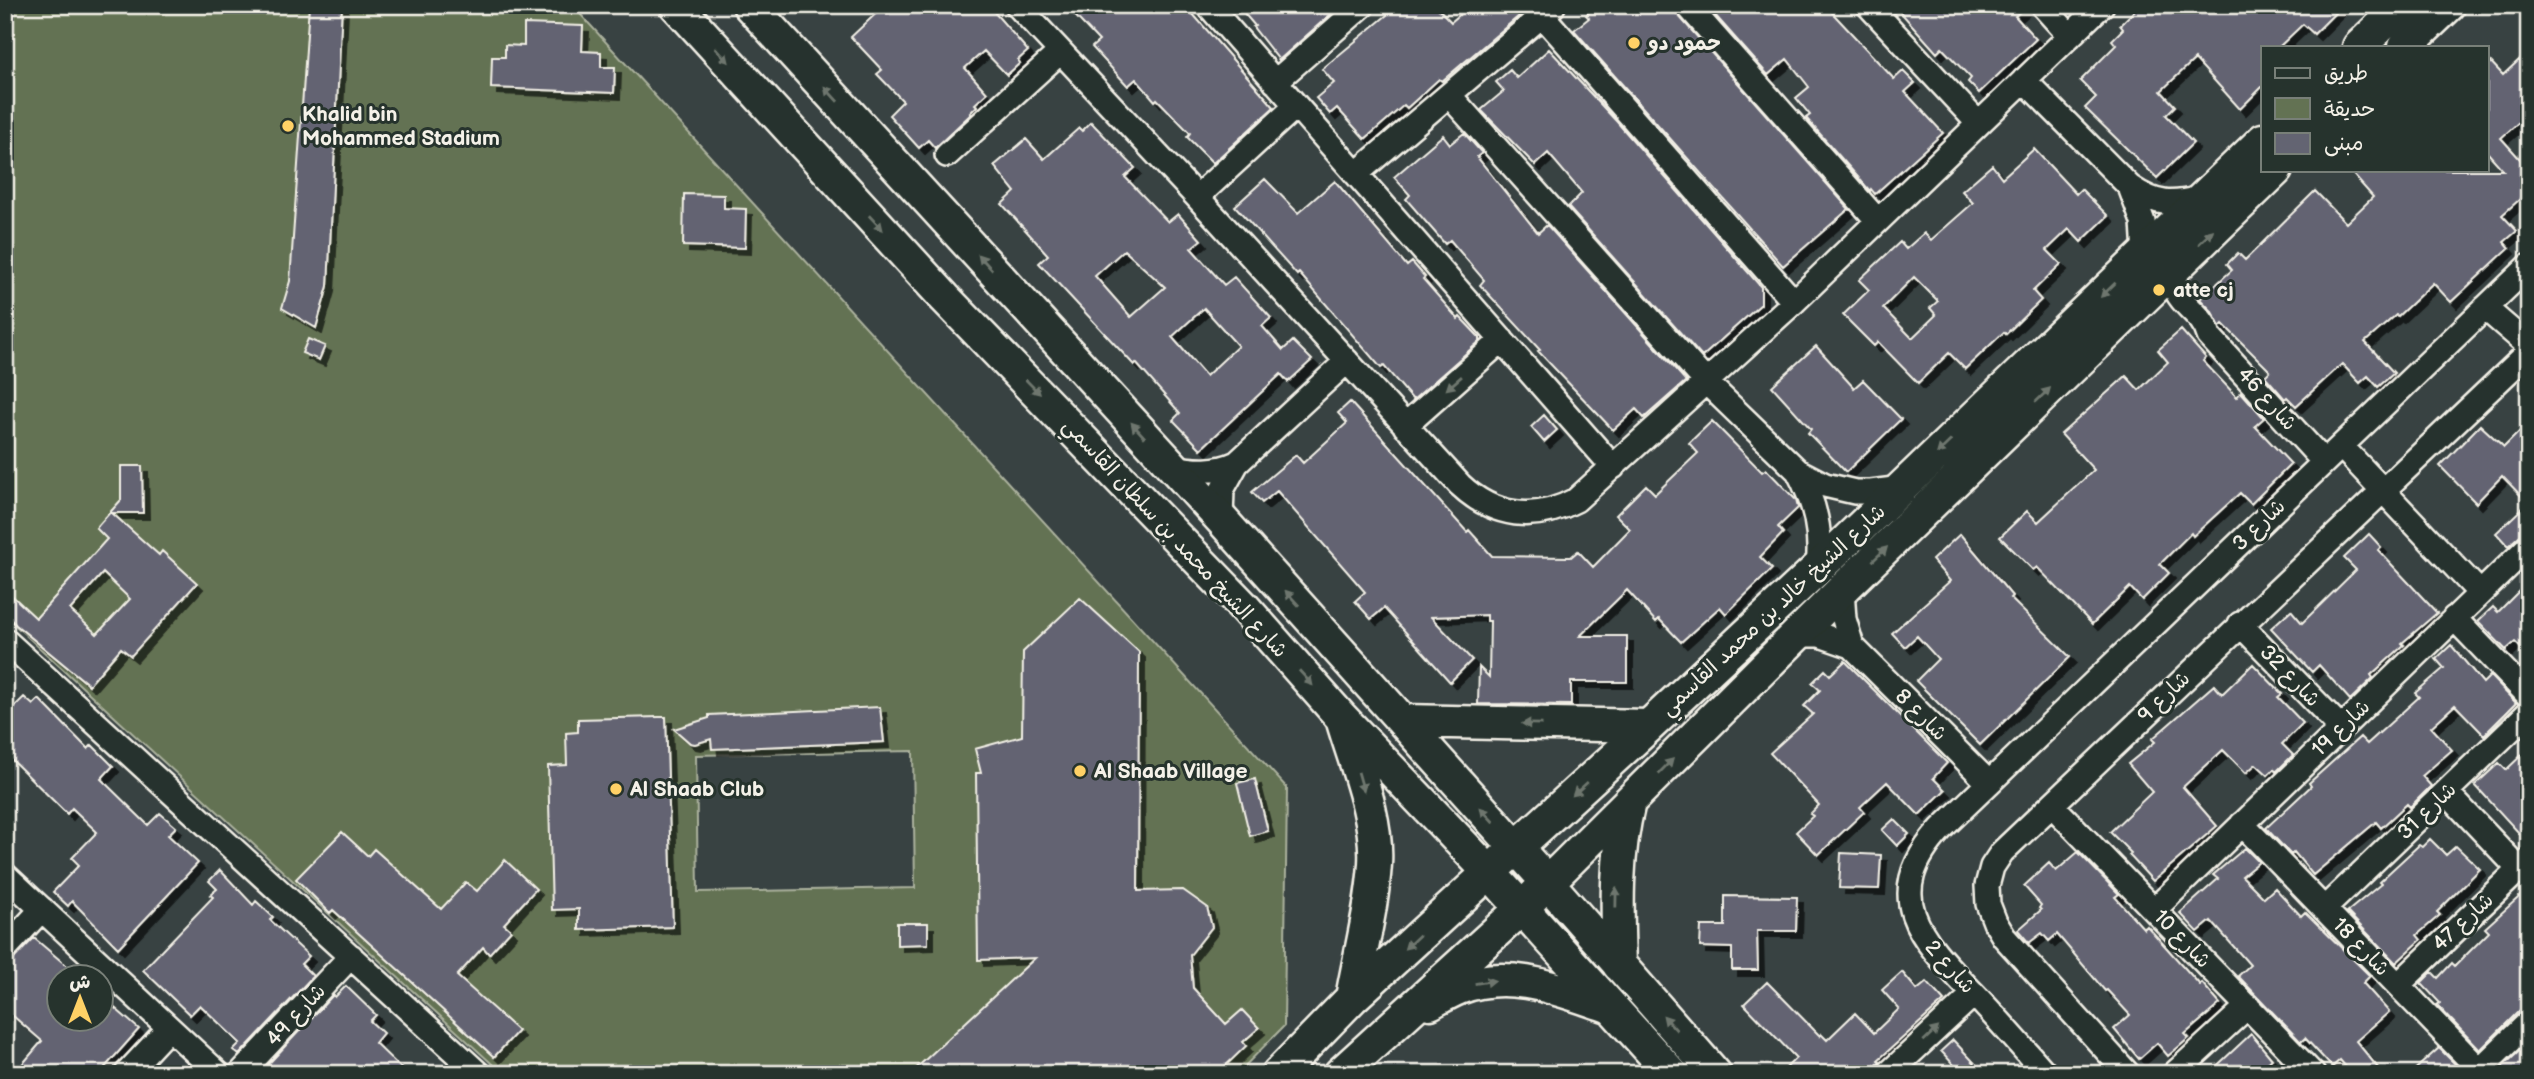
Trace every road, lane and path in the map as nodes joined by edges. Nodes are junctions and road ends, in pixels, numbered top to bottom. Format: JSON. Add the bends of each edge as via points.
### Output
{"nodes":[{"id":1,"x":676,"y":5,"type":"edge"},
{"id":2,"x":749,"y":5,"type":"edge"},
{"id":3,"x":1017,"y":5,"type":"edge"},
{"id":4,"x":1208,"y":5,"type":"edge"},
{"id":5,"x":1363,"y":5,"type":"edge"},
{"id":6,"x":1687,"y":5,"type":"edge"},
{"id":7,"x":1868,"y":5,"type":"edge"},
{"id":8,"x":2042,"y":5,"type":"edge"},
{"id":9,"x":2102,"y":5,"type":"edge"},
{"id":10,"x":2403,"y":5,"type":"edge"},
{"id":11,"x":2449,"y":5,"type":"edge"},
{"id":12,"x":1548,"y":10,"type":"edge"},
{"id":13,"x":2070,"y":36,"type":"junction"},
{"id":14,"x":2360,"y":46,"type":"edge"},
{"id":15,"x":2406,"y":46,"type":"edge"},
{"id":16,"x":1059,"y":52,"type":"junction"},
{"id":17,"x":2024,"y":80,"type":"junction"},
{"id":18,"x":1275,"y":82,"type":"junction"},
{"id":19,"x":1449,"y":95,"type":"junction"},
{"id":20,"x":1296,"y":106,"type":"junction"},
{"id":21,"x":1978,"y":123,"type":"junction"},
{"id":22,"x":2261,"y":142,"type":"edge"},
{"id":23,"x":947,"y":155,"type":"dead end"},
{"id":24,"x":2274,"y":172,"type":"edge"},
{"id":25,"x":1356,"y":174,"type":"junction"},
{"id":26,"x":2130,"y":187,"type":"junction"},
{"id":27,"x":1197,"y":197,"type":"junction"},
{"id":28,"x":2203,"y":198,"type":"junction"},
{"id":29,"x":1878,"y":221,"type":"junction"},
{"id":30,"x":2145,"y":254,"type":"junction"},
{"id":31,"x":2175,"y":266,"type":"junction"},
{"id":32,"x":2529,"y":266,"type":"edge"},
{"id":33,"x":2143,"y":298,"type":"junction"},
{"id":34,"x":1794,"y":302,"type":"junction"},
{"id":35,"x":2486,"y":308,"type":"junction"},
{"id":36,"x":2209,"y":336,"type":"junction"},
{"id":37,"x":1502,"y":340,"type":"junction"},
{"id":38,"x":2529,"y":346,"type":"edge"},
{"id":39,"x":2529,"y":352,"type":"edge"},
{"id":40,"x":1347,"y":361,"type":"junction"},
{"id":41,"x":1706,"y":383,"type":"junction"},
{"id":42,"x":1405,"y":426,"type":"junction"},
{"id":43,"x":2341,"y":446,"type":"junction"},
{"id":44,"x":1237,"y":463,"type":"junction"},
{"id":45,"x":2324,"y":463,"type":"junction"},
{"id":46,"x":1172,"y":467,"type":"junction"},
{"id":47,"x":1613,"y":467,"type":"junction"},
{"id":48,"x":1798,"y":471,"type":"junction"},
{"id":49,"x":1902,"y":488,"type":"junction"},
{"id":50,"x":2382,"y":489,"type":"junction"},
{"id":51,"x":1221,"y":519,"type":"junction"},
{"id":52,"x":2529,"y":546,"type":"edge"},
{"id":53,"x":1818,"y":568,"type":"junction"},
{"id":54,"x":1842,"y":590,"type":"junction"},
{"id":55,"x":2480,"y":593,"type":"junction"},
{"id":56,"x":2454,"y":618,"type":"junction"},
{"id":57,"x":2240,"y":624,"type":"junction"},
{"id":58,"x":1797,"y":635,"type":"junction"},
{"id":59,"x":5,"y":640,"type":"edge"},
{"id":60,"x":1852,"y":646,"type":"junction"},
{"id":61,"x":2529,"y":696,"type":"edge"},
{"id":62,"x":2529,"y":712,"type":"edge"},
{"id":63,"x":1341,"y":717,"type":"junction"},
{"id":64,"x":1403,"y":721,"type":"junction"},
{"id":65,"x":1649,"y":726,"type":"junction"},
{"id":66,"x":2341,"y":728,"type":"junction"},
{"id":67,"x":1989,"y":783,"type":"junction"},
{"id":68,"x":2446,"y":792,"type":"junction"},
{"id":69,"x":1629,"y":802,"type":"junction"},
{"id":70,"x":2052,"y":805,"type":"junction"},
{"id":71,"x":2242,"y":824,"type":"junction"},
{"id":72,"x":1516,"y":847,"type":"junction"},
{"id":73,"x":2524,"y":865,"type":"edge"},
{"id":74,"x":1489,"y":872,"type":"junction"},
{"id":75,"x":5,"y":875,"type":"edge"},
{"id":76,"x":1548,"y":883,"type":"junction"},
{"id":77,"x":42,"y":909,"type":"junction"},
{"id":78,"x":1521,"y":909,"type":"junction"},
{"id":79,"x":2324,"y":909,"type":"junction"},
{"id":80,"x":2154,"y":910,"type":"junction"},
{"id":81,"x":5,"y":949,"type":"edge"},
{"id":82,"x":351,"y":956,"type":"junction"},
{"id":83,"x":1619,"y":965,"type":"junction"},
{"id":84,"x":2398,"y":985,"type":"junction"},
{"id":85,"x":1974,"y":994,"type":"junction"},
{"id":86,"x":1352,"y":998,"type":"junction"},
{"id":87,"x":1609,"y":1006,"type":"junction"},
{"id":88,"x":2248,"y":1006,"type":"junction"},
{"id":89,"x":1400,"y":1018,"type":"junction"},
{"id":90,"x":2529,"y":1022,"type":"edge"},
{"id":91,"x":169,"y":1028,"type":"junction"},
{"id":92,"x":2477,"y":1072,"type":"edge"},
{"id":93,"x":126,"y":1074,"type":"edge"},
{"id":94,"x":219,"y":1074,"type":"edge"},
{"id":95,"x":240,"y":1074,"type":"edge"},
{"id":96,"x":479,"y":1074,"type":"edge"},
{"id":97,"x":1278,"y":1074,"type":"edge"},
{"id":98,"x":1340,"y":1074,"type":"edge"},
{"id":99,"x":1672,"y":1074,"type":"edge"},
{"id":100,"x":1716,"y":1074,"type":"edge"},
{"id":101,"x":1888,"y":1074,"type":"edge"},
{"id":102,"x":2046,"y":1074,"type":"edge"},
{"id":103,"x":2128,"y":1074,"type":"edge"},
{"id":104,"x":2174,"y":1074,"type":"edge"},
{"id":105,"x":2313,"y":1074,"type":"edge"}],
"edges":[{"from":1,"to":63,"type":"main road","name":"شارع الشيخ محمد بن سلطان القاسمي","one_way":true},
{"from":46,"to":2,"type":"main road","name":"شارع الشيخ محمد بن سلطان القاسمي","one_way":true},
{"from":3,"to":16,"type":"street"},
{"from":4,"to":18,"type":"street"},
{"from":5,"to":18,"type":"street"},
{"from":6,"to":29,"type":"street"},
{"from":7,"to":21,"type":"street"},
{"from":8,"to":13,"type":"street"},
{"from":9,"to":13,"type":"street"},
{"from":10,"to":14,"type":"main road"},
{"from":11,"to":15,"type":"main road"},
{"from":12,"to":19,"type":"street"},
{"from":12,"to":34,"type":"street"},
{"from":13,"to":17,"type":"street"},
{"from":16,"to":23,"type":"street"},
{"from":16,"to":27,"type":"street"},
{"from":17,"to":21,"type":"street"},
{"from":17,"to":26,"type":"street"},
{"from":18,"to":20,"type":"street"},
{"from":19,"to":25,"type":"street"},
{"from":19,"to":41,"type":"street"},
{"from":20,"to":25,"type":"street"},
{"from":20,"to":27,"type":"street"},
{"from":21,"to":29,"type":"street"},
{"from":22,"to":28,"type":"main road","name":"شارع الشيخ خالد بن محمد القاسمي"},
{"from":31,"to":24,"type":"main road","name":"شارع الشيخ خالد بن محمد القاسمي","one_way":true},
{"from":25,"to":37,"type":"street"},
{"from":26,"to":28,"type":"street","via":[[2162,203]]},
{"from":26,"to":30,"type":"street","via":[[2142,214]]},
{"from":27,"to":40,"type":"street"},
{"from":28,"to":30,"type":"main road","name":"شارع الشيخ خالد بن محمد القاسمي"},
{"from":29,"to":34,"type":"street"},
{"from":30,"to":49,"type":"main road","name":"شارع الشيخ خالد بن محمد القاسمي","one_way":true},
{"from":31,"to":33,"type":"main road","name":"شارع الشيخ خالد بن محمد القاسمي"},
{"from":31,"to":36,"type":"street","name":"شارع 46","via":[[2176,292]]},
{"from":32,"to":35,"type":"street","name":"شارع 3"},
{"from":33,"to":36,"type":"street","name":"شارع 46","via":[[2169,303],[2199,333]]},
{"from":54,"to":33,"type":"main road","name":"شارع الشيخ خالد بن محمد القاسمي","one_way":true},
{"from":34,"to":41,"type":"street"},
{"from":35,"to":38,"type":"street"},
{"from":35,"to":43,"type":"street","name":"شارع 3"},
{"from":36,"to":45,"type":"street","name":"شارع 46"},
{"from":37,"to":42,"type":"street","one_way":true},
{"from":37,"to":47,"type":"street"},
{"from":39,"to":50,"type":"street","name":"شارع 9"},
{"from":40,"to":42,"type":"street"},
{"from":40,"to":44,"type":"street"},
{"from":41,"to":47,"type":"street"},
{"from":41,"to":48,"type":"street"},
{"from":42,"to":47,"type":"street","via":[[1472,496],[1500,511],[1532,515],[1562,508]]},
{"from":43,"to":45,"type":"street","name":"شارع 3"},
{"from":43,"to":50,"type":"street"},
{"from":44,"to":46,"type":"street","via":[[1205,471]]},
{"from":44,"to":51,"type":"street","via":[[1223,490]]},
{"from":45,"to":67,"type":"street","name":"شارع 3"},
{"from":46,"to":51,"type":"main road","name":"شارع الشيخ محمد بن سلطان القاسمي"},
{"from":48,"to":49,"type":"street","via":[[1848,491]]},
{"from":48,"to":53,"type":"street","via":[[1817,518]]},
{"from":49,"to":53,"type":"main road","name":"شارع الشيخ خالد بن محمد القاسمي"},
{"from":50,"to":55,"type":"street"},
{"from":50,"to":57,"type":"street","name":"شارع 9"},
{"from":64,"to":51,"type":"main road","name":"شارع الشيخ محمد بن سلطان القاسمي","one_way":true},
{"from":52,"to":55,"type":"street","name":"شارع 19"},
{"from":53,"to":65,"type":"main road","name":"شارع الشيخ خالد بن محمد القاسمي"},
{"from":54,"to":58,"type":"main road","name":"شارع الشيخ خالد بن محمد القاسمي"},
{"from":54,"to":60,"type":"street"},
{"from":55,"to":56,"type":"street","name":"شارع 19"},
{"from":56,"to":61,"type":"street"},
{"from":56,"to":66,"type":"street","name":"شارع 19"},
{"from":57,"to":66,"type":"street","name":"شارع 32"},
{"from":57,"to":70,"type":"street","name":"شارع 9"},
{"from":58,"to":60,"type":"street","name":"شارع 8","via":[[1820,635]]},
{"from":69,"to":58,"type":"main road","name":"شارع الشيخ خالد بن محمد القاسمي","one_way":true},
{"from":59,"to":82,"type":"street"},
{"from":60,"to":67,"type":"street","name":"شارع 8"},
{"from":62,"to":68,"type":"street","name":"شارع 31"},
{"from":63,"to":74,"type":"main road","name":"شارع الشيخ محمد بن سلطان القاسمي"},
{"from":63,"to":86,"type":"main road","one_way":true,"via":[[1364,791],[1375,862]]},
{"from":65,"to":64,"type":"main road","one_way":true},
{"from":72,"to":64,"type":"main road","name":"شارع الشيخ محمد بن سلطان القاسمي","one_way":true},
{"from":65,"to":72,"type":"main road","name":"شارع الشيخ خالد بن محمد القاسمي","one_way":true},
{"from":66,"to":71,"type":"street","name":"شارع 19"},
{"from":67,"to":85,"type":"street","name":"شارع 2","via":[[1930,841],[1910,882],[1918,929]]},
{"from":68,"to":73,"type":"street"},
{"from":68,"to":79,"type":"street","name":"شارع 31"},
{"from":69,"to":76,"type":"main road","name":"شارع الشيخ خالد بن محمد القاسمي"},
{"from":83,"to":69,"type":"main road","one_way":true,"via":[[1617,870]]},
{"from":70,"to":80,"type":"street","name":"شارع 10"},
{"from":70,"to":103,"type":"street","name":"شارع 9","via":[[1992,867],[1988,904],[2004,937]]},
{"from":71,"to":79,"type":"street","name":"شارع 18"},
{"from":71,"to":80,"type":"street","name":"شارع 19"},
{"from":72,"to":74,"type":"main road","name":"شارع الشيخ خالد بن محمد القاسمي"},
{"from":72,"to":76,"type":"main road","name":"شارع الشيخ محمد بن سلطان القاسمي"},
{"from":73,"to":84,"type":"street","name":"شارع 47"},
{"from":74,"to":78,"type":"main road","name":"شارع الشيخ محمد بن سلطان القاسمي"},
{"from":74,"to":86,"type":"main road","name":"شارع الشيخ خالد بن محمد القاسمي","one_way":true},
{"from":75,"to":77,"type":"street"},
{"from":76,"to":78,"type":"main road","name":"شارع الشيخ خالد بن محمد القاسمي"},
{"from":76,"to":83,"type":"main road","name":"شارع الشيخ محمد بن سلطان القاسمي"},
{"from":77,"to":81,"type":"street"},
{"from":77,"to":91,"type":"street"},
{"from":78,"to":87,"type":"main road","name":"شارع الشيخ محمد بن سلطان القاسمي"},
{"from":78,"to":89,"type":"main road","name":"شارع الشيخ خالد بن محمد القاسمي"},
{"from":79,"to":84,"type":"street","name":"شارع 18"},
{"from":80,"to":88,"type":"street","name":"شارع 10"},
{"from":82,"to":95,"type":"street","name":"شارع 49"},
{"from":82,"to":96,"type":"street"},
{"from":100,"to":83,"type":"main road","name":"شارع الشيخ محمد بن سلطان القاسمي","one_way":true},
{"from":84,"to":92,"type":"street","name":"شارع 18"},
{"from":101,"to":85,"type":"street","one_way":true},
{"from":85,"to":102,"type":"street","name":"شارع 2"},
{"from":86,"to":97,"type":"main road","name":"شارع الشيخ خالد بن محمد القاسمي"},
{"from":89,"to":87,"type":"main road","one_way":true,"via":[[1460,987],[1491,981],[1522,980]]},
{"from":87,"to":99,"type":"main road","name":"شارع الشيخ محمد بن سلطان القاسمي"},
{"from":88,"to":104,"type":"street"},
{"from":88,"to":105,"type":"street","name":"شارع 10"},
{"from":89,"to":98,"type":"main road","name":"شارع الشيخ خالد بن محمد القاسمي"},
{"from":90,"to":92,"type":"street"},
{"from":91,"to":93,"type":"street"},
{"from":91,"to":94,"type":"street"}]}
